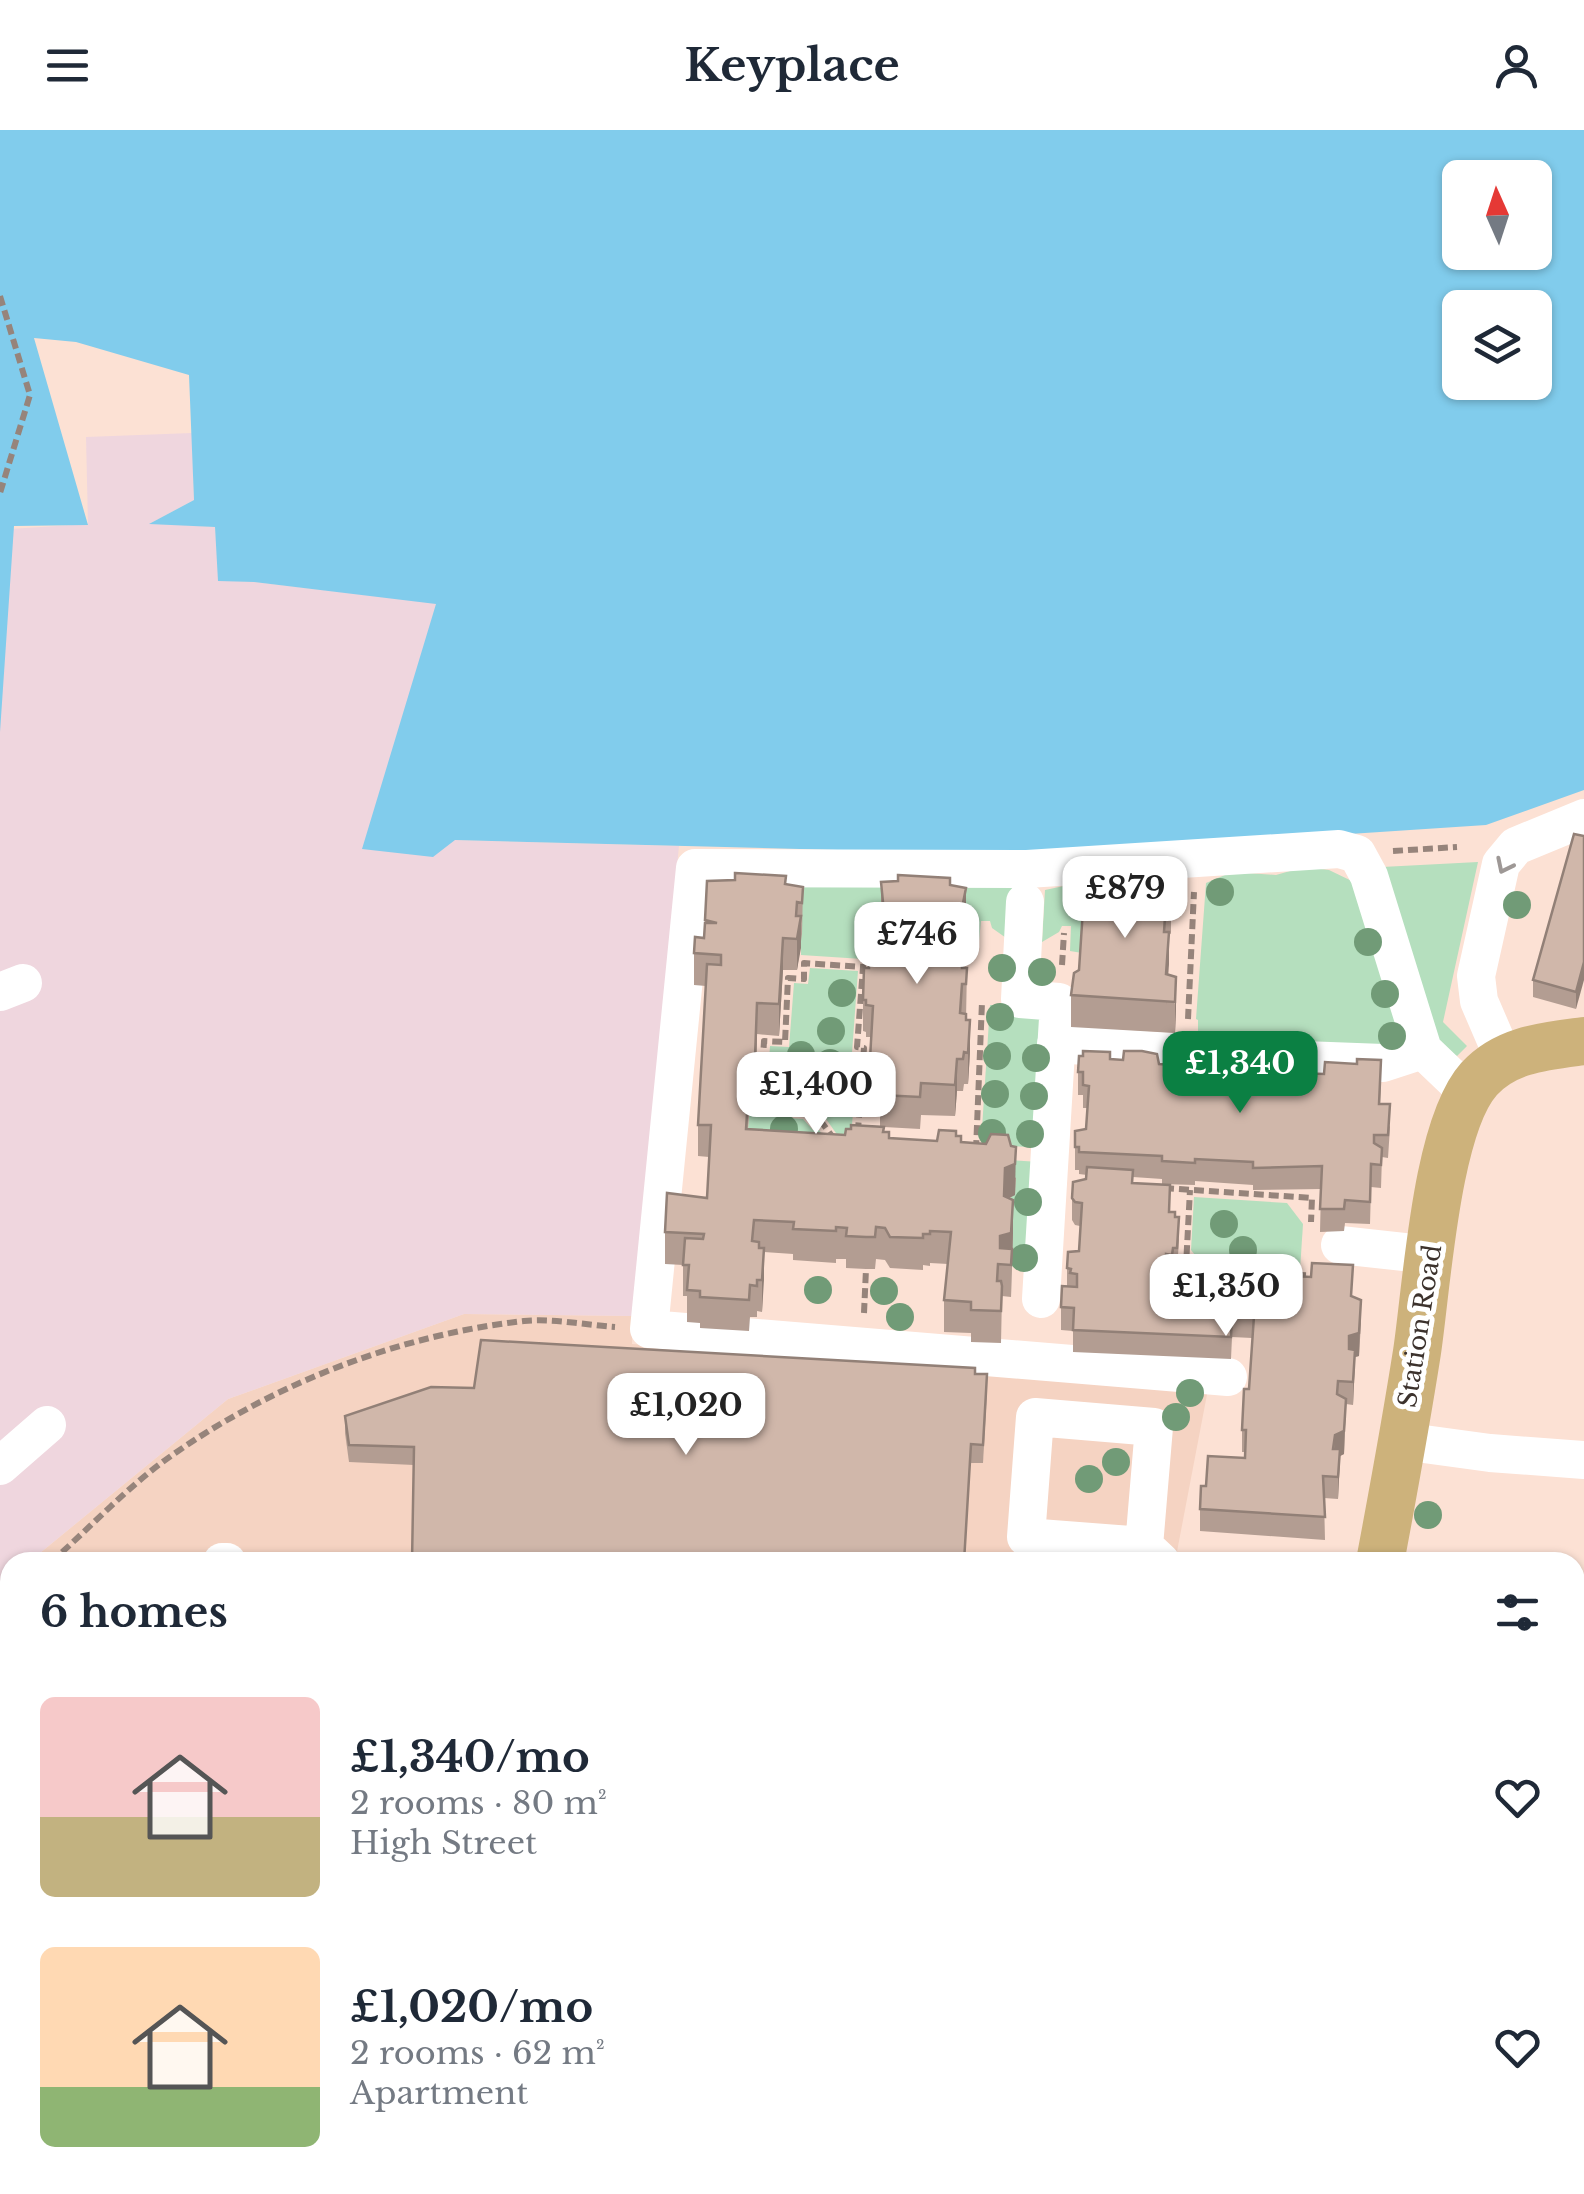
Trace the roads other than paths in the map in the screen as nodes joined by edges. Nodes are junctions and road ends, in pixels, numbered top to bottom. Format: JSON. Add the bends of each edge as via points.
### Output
{"nodes":[{"id":1,"x":1584,"y":818,"type":"edge"},
{"id":2,"x":1025,"y":902,"type":"dead end"},
{"id":3,"x":1584,"y":1041,"type":"edge"},
{"id":4,"x":1056,"y":1044,"type":"junction"},
{"id":5,"x":1422,"y":1050,"type":"junction"},
{"id":6,"x":1504,"y":1058,"type":"junction"},
{"id":7,"x":1468,"y":1093,"type":"junction"},
{"id":8,"x":1325,"y":1253,"type":"road end"},
{"id":9,"x":1431,"y":1255,"type":"junction"},
{"id":10,"x":1041,"y":1300,"type":"dead end"},
{"id":11,"x":1228,"y":1377,"type":"dead end"},
{"id":12,"x":47,"y":1425,"type":"dead end"},
{"id":13,"x":1402,"y":1441,"type":"junction"},
{"id":14,"x":1584,"y":1460,"type":"edge"},
{"id":15,"x":0,"y":1466,"type":"edge"},
{"id":16,"x":1138,"y":1552,"type":"edge"},
{"id":17,"x":1153,"y":1552,"type":"edge"},
{"id":18,"x":1382,"y":1552,"type":"edge"}],
"edges":[{"from":1,"to":6,"type":"street","one_way":true,"via":[[1516,846],[1501,864],[1476,976],[1479,1002]]},
{"from":2,"to":4,"type":"street","via":[[1020,1000],[1058,1002]]},
{"from":3,"to":6,"type":"main road"},
{"from":4,"to":5,"type":"street","via":[[1383,1062]]},
{"from":4,"to":10,"type":"street"},
{"from":5,"to":7,"type":"street"},
{"from":5,"to":11,"type":"street","via":[[1369,876],[1356,854],[1339,849],[1026,869],[695,868],[648,1330]]},
{"from":6,"to":7,"type":"main road"},
{"from":7,"to":9,"type":"main road","name":"Station Road","via":[[1446,1158]]},
{"from":8,"to":9,"type":"street"},
{"from":9,"to":13,"type":"main road","name":"Station Road"},
{"from":12,"to":15,"type":"street"},
{"from":13,"to":14,"type":"street"},
{"from":13,"to":18,"type":"main road","name":"Station Road"},
{"from":16,"to":17,"type":"street","via":[[1026,1537],[1035,1417],[1154,1426]]}]}
